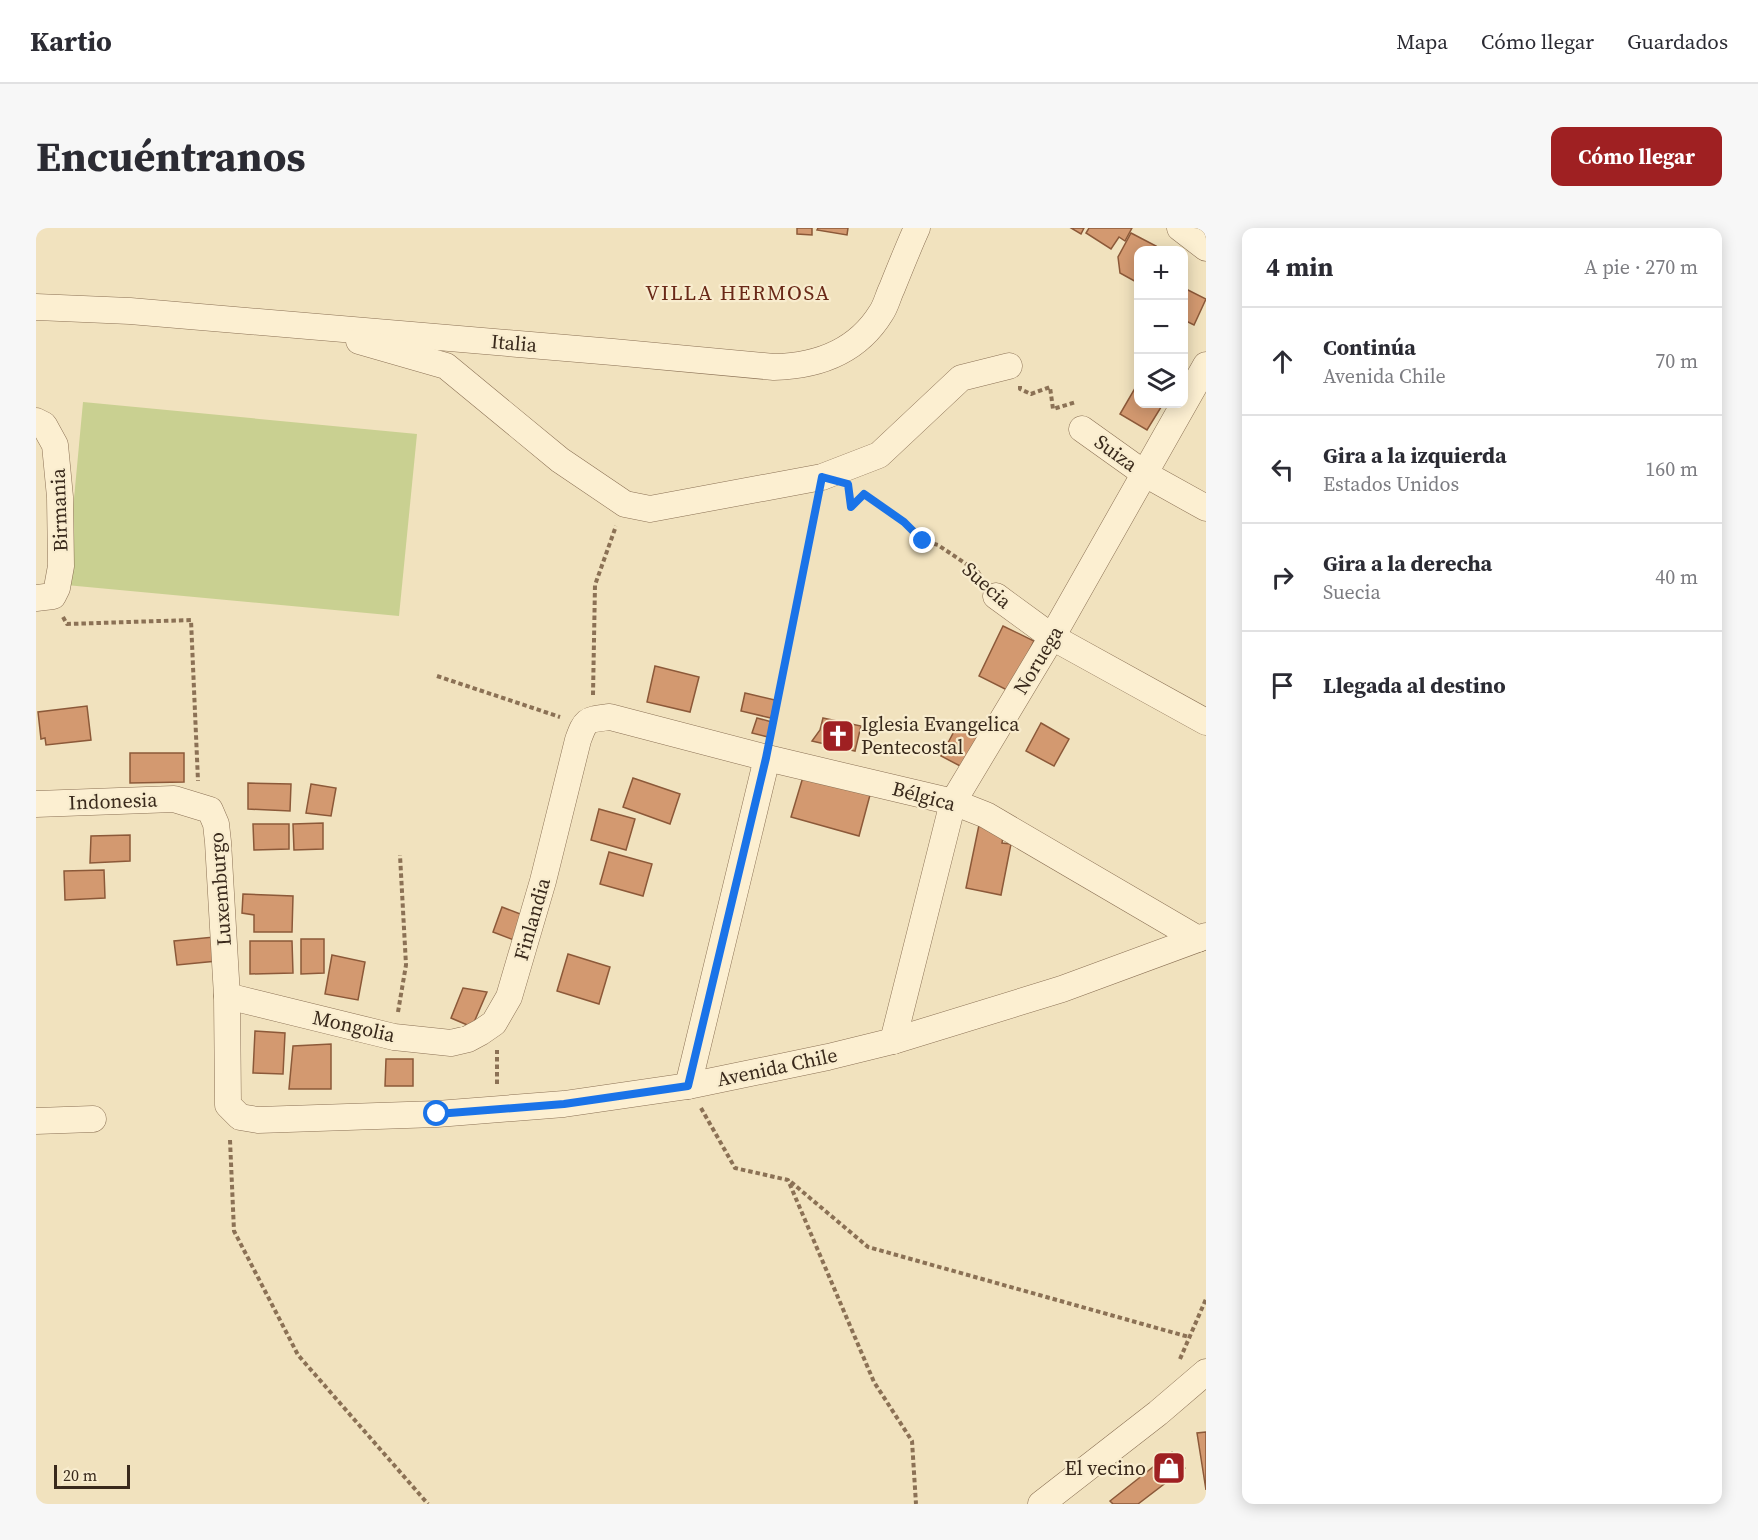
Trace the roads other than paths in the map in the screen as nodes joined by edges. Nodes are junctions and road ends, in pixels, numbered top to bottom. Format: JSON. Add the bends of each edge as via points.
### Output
{"nodes":[{"id":1,"x":917,"y":228,"type":"edge"},
{"id":2,"x":1180,"y":228,"type":"edge"},
{"id":3,"x":1206,"y":248,"type":"edge"},
{"id":4,"x":36,"y":307,"type":"edge"},
{"id":5,"x":303,"y":325,"type":"junction"},
{"id":6,"x":1206,"y":365,"type":"edge"},
{"id":7,"x":1009,"y":366,"type":"road end"},
{"id":8,"x":40,"y":423,"type":"edge"},
{"id":9,"x":1082,"y":429,"type":"road end"},
{"id":10,"x":1145,"y":474,"type":"junction"},
{"id":11,"x":1206,"y":508,"type":"edge"},
{"id":12,"x":996,"y":596,"type":"road end"},
{"id":13,"x":44,"y":597,"type":"edge"},
{"id":14,"x":1052,"y":636,"type":"junction"},
{"id":15,"x":623,"y":720,"type":"joint"},
{"id":16,"x":1206,"y":722,"type":"edge"},
{"id":17,"x":766,"y":758,"type":"junction"},
{"id":18,"x":953,"y":802,"type":"junction"},
{"id":19,"x":189,"y":803,"type":"joint"},
{"id":20,"x":36,"y":804,"type":"edge"},
{"id":21,"x":1202,"y":938,"type":"edge"},
{"id":22,"x":227,"y":996,"type":"junction"},
{"id":23,"x":481,"y":1032,"type":"joint"},
{"id":24,"x":893,"y":1041,"type":"junction"},
{"id":25,"x":688,"y":1086,"type":"junction"},
{"id":26,"x":228,"y":1105,"type":"joint"},
{"id":27,"x":93,"y":1119,"type":"dead end"},
{"id":28,"x":36,"y":1121,"type":"edge"},
{"id":29,"x":1206,"y":1372,"type":"edge"},
{"id":30,"x":1041,"y":1504,"type":"edge"}],
"edges":[{"from":1,"to":5,"type":"street","name":"Italia","via":[[881,313],[868,330],[835,355],[795,367]]},
{"from":2,"to":3,"type":"street"},
{"from":4,"to":5,"type":"street","name":"Italia"},
{"from":5,"to":7,"type":"street","via":[[446,366],[560,460],[625,504],[650,509],[822,477],[879,454],[961,378]]},
{"from":6,"to":10,"type":"street","name":"Noruega"},
{"from":8,"to":13,"type":"street","name":"Birmania","via":[[55,445],[60,497],[61,566],[57,588]]},
{"from":9,"to":10,"type":"street","name":"Suiza"},
{"from":10,"to":11,"type":"street","name":"Suiza"},
{"from":10,"to":14,"type":"street","name":"Noruega"},
{"from":12,"to":14,"type":"street","name":"Suecia"},
{"from":14,"to":16,"type":"street","name":"Suecia"},
{"from":14,"to":18,"type":"street","name":"Noruega"},
{"from":15,"to":17,"type":"street","name":"Bélgica"},
{"from":15,"to":23,"type":"street","name":"Finlandia","via":[[610,717],[588,722],[578,740],[509,998],[494,1023]]},
{"from":17,"to":18,"type":"street","name":"Bélgica"},
{"from":17,"to":25,"type":"street"},
{"from":18,"to":21,"type":"street","name":"Bélgica","via":[[986,815]]},
{"from":18,"to":24,"type":"street","name":"Noruega"},
{"from":19,"to":20,"type":"street","name":"Indonesia","via":[[174,800]]},
{"from":19,"to":22,"type":"street","name":"Luxemburgo","via":[[210,810],[216,824]]},
{"from":21,"to":24,"type":"street","name":"Avenida Chile","via":[[1062,989]]},
{"from":22,"to":23,"type":"street","name":"Mongolia","via":[[394,1037],[451,1043]]},
{"from":22,"to":26,"type":"street","name":"Luxemburgo"},
{"from":24,"to":25,"type":"street","name":"Avenida Chile"},
{"from":25,"to":26,"type":"street","name":"Avenida Chile","via":[[564,1104],[437,1114],[258,1120],[240,1117]]},
{"from":27,"to":28,"type":"street"},
{"from":29,"to":30,"type":"street"}]}
